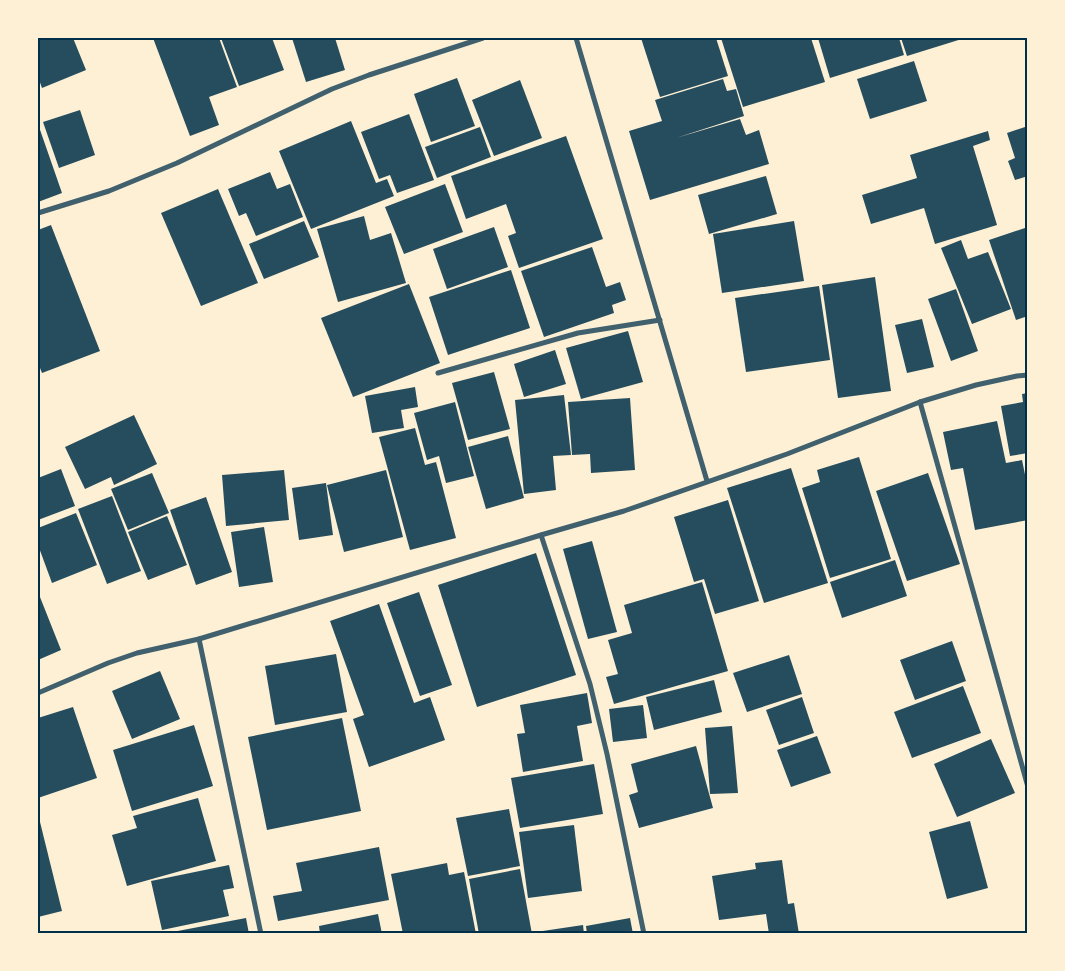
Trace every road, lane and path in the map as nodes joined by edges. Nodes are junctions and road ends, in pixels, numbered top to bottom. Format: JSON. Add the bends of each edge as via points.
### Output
{"nodes":[{"id":1,"x":483,"y":38,"type":"edge"},
{"id":2,"x":578,"y":38,"type":"edge"},
{"id":3,"x":38,"y":213,"type":"edge"},
{"id":4,"x":660,"y":320,"type":"junction"},
{"id":5,"x":438,"y":373,"type":"dead end"},
{"id":6,"x":1028,"y":375,"type":"edge"},
{"id":7,"x":920,"y":402,"type":"junction"},
{"id":8,"x":707,"y":481,"type":"junction"},
{"id":9,"x":541,"y":535,"type":"junction"},
{"id":10,"x":199,"y":639,"type":"junction"},
{"id":11,"x":38,"y":693,"type":"edge"},
{"id":12,"x":1028,"y":787,"type":"edge"},
{"id":13,"x":261,"y":934,"type":"edge"},
{"id":14,"x":644,"y":934,"type":"edge"}],
"edges":[{"from":1,"to":3,"type":"street","via":[[332,89],[169,166],[109,191]]},
{"from":2,"to":4,"type":"street"},
{"from":4,"to":5,"type":"street","via":[[578,333]]},
{"from":4,"to":8,"type":"street"},
{"from":6,"to":7,"type":"street","via":[[976,385]]},
{"from":7,"to":8,"type":"street","via":[[787,454]]},
{"from":7,"to":12,"type":"street"},
{"from":8,"to":9,"type":"street","via":[[624,511]]},
{"from":9,"to":10,"type":"street"},
{"from":9,"to":14,"type":"street","via":[[590,684]]},
{"from":10,"to":11,"type":"street","via":[[137,653]]},
{"from":10,"to":13,"type":"street"}]}
